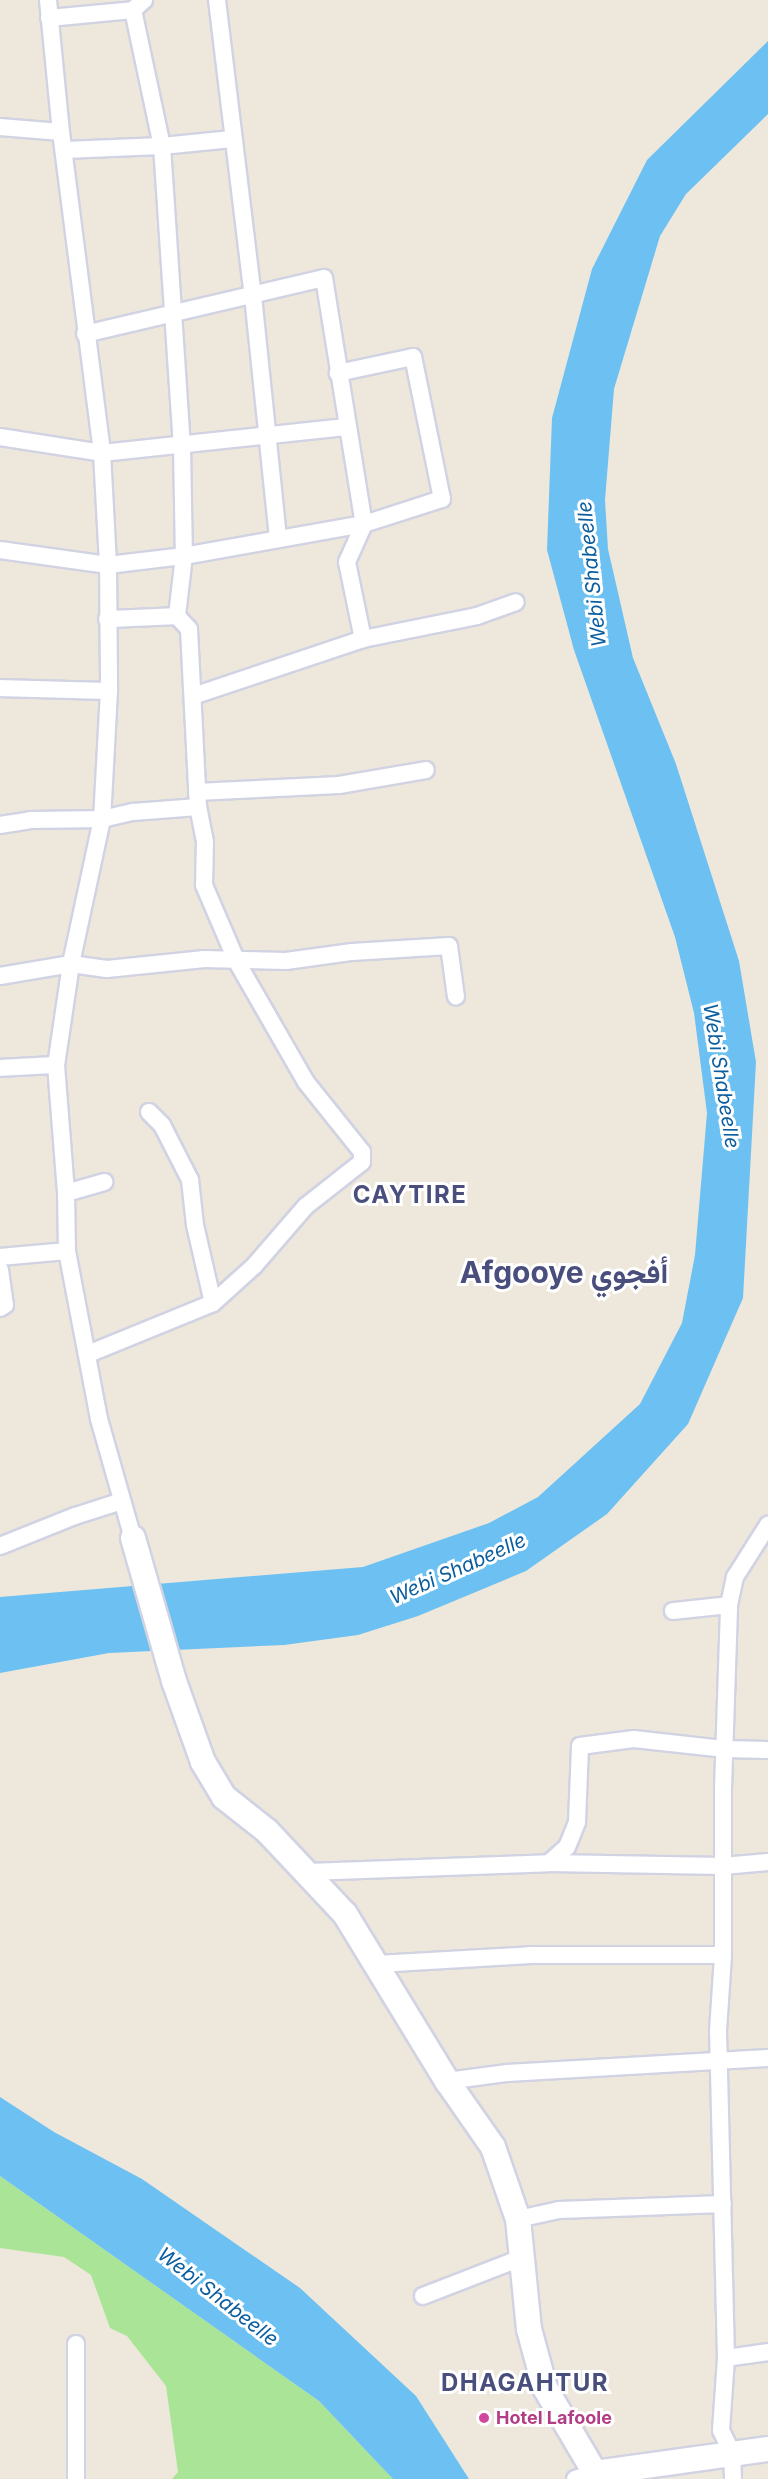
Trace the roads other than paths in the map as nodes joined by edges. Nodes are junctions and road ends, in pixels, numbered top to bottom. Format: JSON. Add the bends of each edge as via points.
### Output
{"nodes":[{"id":1,"x":48,"y":0,"type":"edge"},
{"id":2,"x":217,"y":0,"type":"edge"},
{"id":3,"x":138,"y":5,"type":"edge"},
{"id":4,"x":49,"y":18,"type":"junction"},
{"id":5,"x":0,"y":127,"type":"edge"},
{"id":6,"x":61,"y":132,"type":"junction"},
{"id":7,"x":232,"y":139,"type":"junction"},
{"id":8,"x":162,"y":147,"type":"junction"},
{"id":9,"x":64,"y":150,"type":"junction"},
{"id":10,"x":253,"y":296,"type":"junction"},
{"id":11,"x":174,"y":315,"type":"junction"},
{"id":12,"x":86,"y":334,"type":"junction"},
{"id":13,"x":338,"y":373,"type":"junction"},
{"id":14,"x":346,"y":427,"type":"junction"},
{"id":15,"x":268,"y":436,"type":"junction"},
{"id":16,"x":0,"y":437,"type":"edge"},
{"id":17,"x":182,"y":446,"type":"junction"},
{"id":18,"x":102,"y":453,"type":"junction"},
{"id":19,"x":364,"y":524,"type":"junction"},
{"id":20,"x":278,"y":538,"type":"junction"},
{"id":21,"x":0,"y":550,"type":"edge"},
{"id":22,"x":184,"y":556,"type":"junction"},
{"id":23,"x":108,"y":565,"type":"junction"},
{"id":24,"x":516,"y":602,"type":"dead end"},
{"id":25,"x":177,"y":616,"type":"junction"},
{"id":26,"x":107,"y":619,"type":"junction"},
{"id":27,"x":363,"y":639,"type":"junction"},
{"id":28,"x":0,"y":688,"type":"edge"},
{"id":29,"x":109,"y":691,"type":"junction"},
{"id":30,"x":193,"y":696,"type":"junction"},
{"id":31,"x":426,"y":770,"type":"dead end"},
{"id":32,"x":198,"y":800,"type":"junction"},
{"id":33,"x":102,"y":819,"type":"junction"},
{"id":34,"x":0,"y":825,"type":"edge"},
{"id":35,"x":237,"y":962,"type":"junction"},
{"id":36,"x":70,"y":964,"type":"junction"},
{"id":37,"x":0,"y":976,"type":"edge"},
{"id":38,"x":456,"y":998,"type":"dead end"},
{"id":39,"x":56,"y":1065,"type":"junction"},
{"id":40,"x":0,"y":1068,"type":"edge"},
{"id":41,"x":149,"y":1112,"type":"dead end"},
{"id":42,"x":104,"y":1182,"type":"dead end"},
{"id":43,"x":66,"y":1193,"type":"junction"},
{"id":44,"x":67,"y":1251,"type":"junction"},
{"id":45,"x":0,"y":1257,"type":"edge"},
{"id":46,"x":0,"y":1270,"type":"edge"},
{"id":47,"x":213,"y":1304,"type":"junction"},
{"id":48,"x":0,"y":1308,"type":"edge"},
{"id":49,"x":88,"y":1354,"type":"junction"},
{"id":50,"x":122,"y":1501,"type":"junction"},
{"id":51,"x":768,"y":1525,"type":"edge"},
{"id":52,"x":133,"y":1538,"type":"joint"},
{"id":53,"x":0,"y":1546,"type":"edge"},
{"id":54,"x":729,"y":1605,"type":"junction"},
{"id":55,"x":673,"y":1611,"type":"dead end"},
{"id":56,"x":725,"y":1749,"type":"junction"},
{"id":57,"x":768,"y":1750,"type":"edge"},
{"id":58,"x":768,"y":1862,"type":"edge"},
{"id":59,"x":549,"y":1863,"type":"junction"},
{"id":60,"x":723,"y":1866,"type":"junction"},
{"id":61,"x":308,"y":1872,"type":"junction"},
{"id":62,"x":723,"y":1955,"type":"junction"},
{"id":63,"x":377,"y":1964,"type":"junction"},
{"id":64,"x":768,"y":2058,"type":"edge"},
{"id":65,"x":720,"y":2061,"type":"junction"},
{"id":66,"x":447,"y":2081,"type":"junction"},
{"id":67,"x":723,"y":2204,"type":"junction"},
{"id":68,"x":518,"y":2219,"type":"junction"},
{"id":69,"x":521,"y":2258,"type":"junction"},
{"id":70,"x":423,"y":2296,"type":"dead end"},
{"id":71,"x":76,"y":2344,"type":"dead end"},
{"id":72,"x":768,"y":2352,"type":"edge"},
{"id":73,"x":726,"y":2358,"type":"junction"},
{"id":74,"x":768,"y":2449,"type":"edge"},
{"id":75,"x":732,"y":2453,"type":"junction"},
{"id":76,"x":585,"y":2476,"type":"edge"},
{"id":77,"x":76,"y":2479,"type":"edge"},
{"id":78,"x":733,"y":2479,"type":"edge"}],
"edges":[{"from":1,"to":4,"type":"street"},
{"from":2,"to":7,"type":"street"},
{"from":3,"to":4,"type":"street"},
{"from":3,"to":8,"type":"street"},
{"from":4,"to":6,"type":"street"},
{"from":5,"to":6,"type":"street"},
{"from":6,"to":9,"type":"street"},
{"from":7,"to":8,"type":"street"},
{"from":7,"to":10,"type":"street"},
{"from":8,"to":9,"type":"street"},
{"from":8,"to":11,"type":"street"},
{"from":9,"to":12,"type":"street"},
{"from":10,"to":11,"type":"street"},
{"from":10,"to":13,"type":"street","via":[[324,279]]},
{"from":10,"to":15,"type":"street"},
{"from":11,"to":12,"type":"street"},
{"from":11,"to":17,"type":"street"},
{"from":12,"to":18,"type":"street"},
{"from":13,"to":14,"type":"street"},
{"from":13,"to":19,"type":"street","via":[[413,357],[442,499]]},
{"from":14,"to":15,"type":"street"},
{"from":14,"to":19,"type":"street"},
{"from":15,"to":17,"type":"street"},
{"from":15,"to":20,"type":"street"},
{"from":16,"to":18,"type":"street"},
{"from":17,"to":18,"type":"street"},
{"from":17,"to":22,"type":"street"},
{"from":18,"to":23,"type":"street"},
{"from":19,"to":20,"type":"street"},
{"from":19,"to":27,"type":"street","via":[[347,562]]},
{"from":20,"to":22,"type":"street"},
{"from":21,"to":23,"type":"street"},
{"from":22,"to":23,"type":"street"},
{"from":22,"to":25,"type":"street"},
{"from":23,"to":26,"type":"street"},
{"from":24,"to":27,"type":"street","via":[[477,616]]},
{"from":25,"to":26,"type":"street"},
{"from":25,"to":30,"type":"street","via":[[189,629]]},
{"from":26,"to":29,"type":"street"},
{"from":27,"to":30,"type":"street"},
{"from":28,"to":29,"type":"street"},
{"from":29,"to":33,"type":"street"},
{"from":30,"to":32,"type":"street"},
{"from":31,"to":32,"type":"street"},
{"from":32,"to":33,"type":"street"},
{"from":32,"to":35,"type":"street","via":[[205,842],[204,885]]},
{"from":33,"to":34,"type":"street","via":[[30,820]]},
{"from":33,"to":36,"type":"street"},
{"from":35,"to":36,"type":"street","via":[[204,959],[107,969]]},
{"from":35,"to":38,"type":"street","via":[[449,946]]},
{"from":35,"to":47,"type":"street","via":[[306,1082],[362,1152],[362,1162],[306,1206],[254,1266]]},
{"from":36,"to":37,"type":"street"},
{"from":36,"to":39,"type":"street"},
{"from":39,"to":40,"type":"street"},
{"from":39,"to":43,"type":"street"},
{"from":41,"to":47,"type":"street","via":[[162,1125],[190,1180],[195,1225]]},
{"from":42,"to":43,"type":"street"},
{"from":43,"to":44,"type":"street"},
{"from":44,"to":45,"type":"street"},
{"from":44,"to":49,"type":"street"},
{"from":46,"to":48,"type":"street","via":[[5,1305]]},
{"from":47,"to":49,"type":"street"},
{"from":49,"to":50,"type":"street","via":[[99,1419]]},
{"from":50,"to":52,"type":"street"},
{"from":50,"to":53,"type":"street"},
{"from":51,"to":54,"type":"street","via":[[735,1577]]},
{"from":52,"to":61,"type":"street","via":[[174,1681],[203,1762],[224,1797],[267,1831]]},
{"from":54,"to":55,"type":"street"},
{"from":54,"to":56,"type":"street"},
{"from":56,"to":57,"type":"street"},
{"from":56,"to":59,"type":"street","via":[[634,1739],[580,1746],[577,1822],[567,1848]]},
{"from":56,"to":60,"type":"street"},
{"from":58,"to":60,"type":"street"},
{"from":59,"to":60,"type":"street"},
{"from":59,"to":61,"type":"street"},
{"from":60,"to":62,"type":"street"},
{"from":61,"to":63,"type":"street","via":[[345,1914]]},
{"from":62,"to":63,"type":"street","via":[[531,1955]]},
{"from":62,"to":65,"type":"street"},
{"from":63,"to":66,"type":"street"},
{"from":64,"to":65,"type":"street"},
{"from":65,"to":66,"type":"street","via":[[507,2073]]},
{"from":65,"to":67,"type":"street"},
{"from":66,"to":68,"type":"street","via":[[493,2147]]},
{"from":67,"to":68,"type":"street","via":[[559,2210]]},
{"from":67,"to":73,"type":"street"},
{"from":68,"to":69,"type":"street"},
{"from":69,"to":70,"type":"street"},
{"from":69,"to":76,"type":"street","via":[[529,2329],[545,2388]]},
{"from":71,"to":77,"type":"street"},
{"from":72,"to":73,"type":"street"},
{"from":73,"to":75,"type":"street","via":[[721,2430]]},
{"from":74,"to":75,"type":"street"},
{"from":75,"to":76,"type":"street"},
{"from":75,"to":78,"type":"street"}]}
